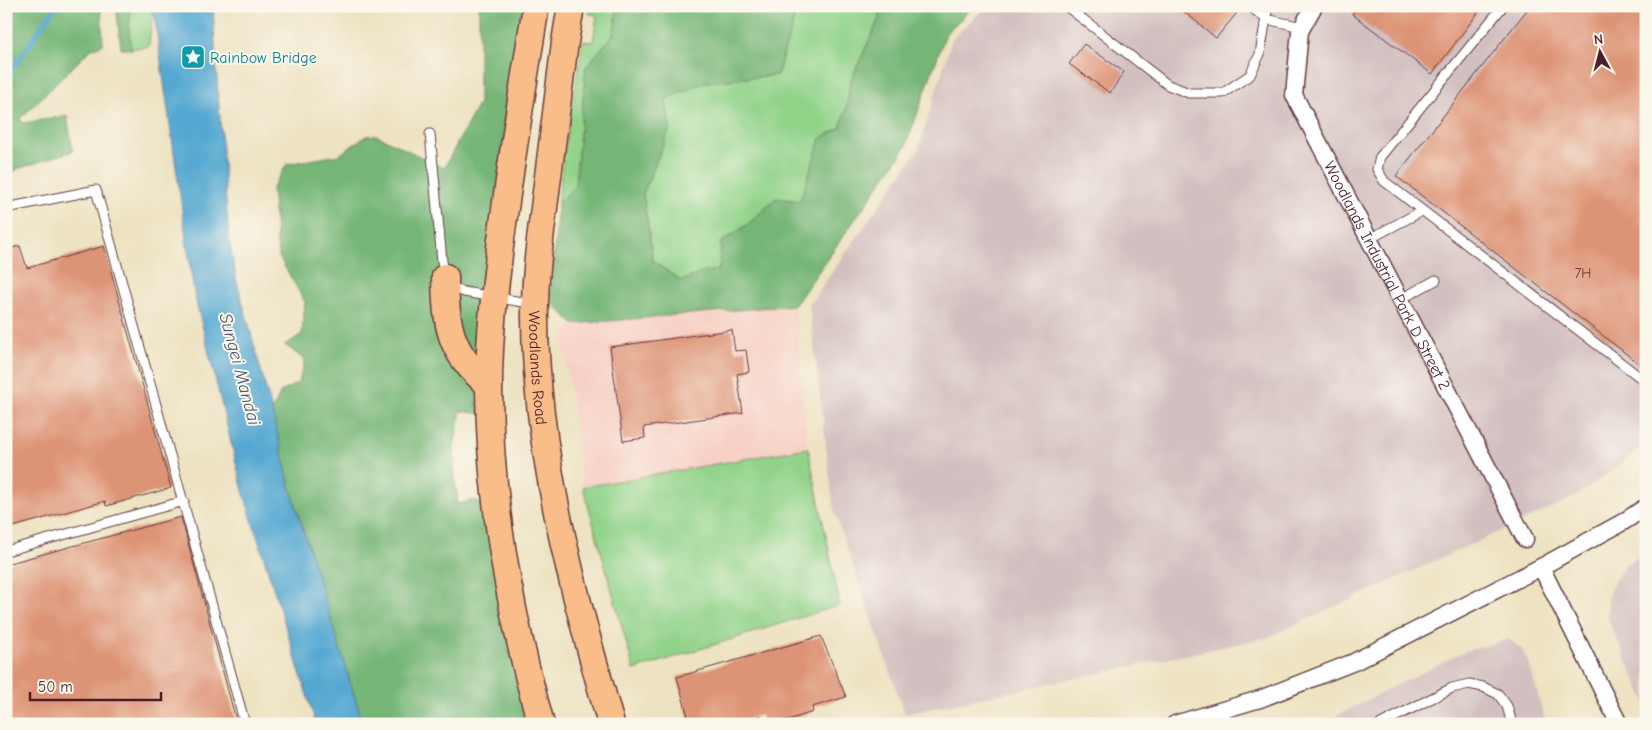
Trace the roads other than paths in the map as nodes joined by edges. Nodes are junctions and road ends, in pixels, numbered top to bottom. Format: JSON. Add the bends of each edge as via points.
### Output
{"nodes":[{"id":1,"x":536,"y":6,"type":"edge"},
{"id":2,"x":571,"y":6,"type":"edge"},
{"id":3,"x":1066,"y":6,"type":"edge"},
{"id":4,"x":1250,"y":6,"type":"edge"},
{"id":5,"x":1268,"y":6,"type":"edge"},
{"id":6,"x":1314,"y":6,"type":"edge"},
{"id":7,"x":1504,"y":6,"type":"edge"},
{"id":8,"x":1266,"y":19,"type":"junction"},
{"id":9,"x":1302,"y":27,"type":"junction"},
{"id":10,"x":430,"y":134,"type":"dead end"},
{"id":11,"x":6,"y":208,"type":"edge"},
{"id":12,"x":1422,"y":210,"type":"junction"},
{"id":13,"x":1369,"y":239,"type":"junction"},
{"id":14,"x":445,"y":277,"type":"junction"},
{"id":15,"x":1436,"y":280,"type":"dead end"},
{"id":16,"x":494,"y":297,"type":"junction"},
{"id":17,"x":1401,"y":299,"type":"junction"},
{"id":18,"x":535,"y":304,"type":"junction"},
{"id":19,"x":1646,"y":382,"type":"edge"},
{"id":20,"x":489,"y":385,"type":"junction"},
{"id":21,"x":184,"y":502,"type":"junction"},
{"id":22,"x":1646,"y":507,"type":"edge"},
{"id":23,"x":1525,"y":538,"type":"dead end"},
{"id":24,"x":6,"y":551,"type":"edge"},
{"id":25,"x":1542,"y":567,"type":"junction"},
{"id":26,"x":245,"y":724,"type":"edge"},
{"id":27,"x":541,"y":724,"type":"edge"},
{"id":28,"x":611,"y":724,"type":"edge"},
{"id":29,"x":1176,"y":724,"type":"edge"},
{"id":30,"x":1381,"y":724,"type":"edge"},
{"id":31,"x":1512,"y":724,"type":"edge"},
{"id":32,"x":1619,"y":724,"type":"edge"}],
"edges":[{"from":1,"to":16,"type":"main road","via":[[511,156]]},
{"from":2,"to":18,"type":"main road","name":"Woodlands Road","via":[[538,256]]},
{"from":3,"to":8,"type":"lane","via":[[1168,85],[1189,93],[1223,93],[1250,75],[1260,54]]},
{"from":4,"to":8,"type":"lane"},
{"from":5,"to":8,"type":"lane"},
{"from":6,"to":9,"type":"street","name":"Woodlands Industrial Park D Street 2"},
{"from":7,"to":12,"type":"lane","via":[[1380,157],[1377,169],[1384,181]]},
{"from":8,"to":9,"type":"lane"},
{"from":9,"to":13,"type":"street","name":"Woodlands Industrial Park D Street 2","via":[[1294,95]]},
{"from":10,"to":14,"type":"lane"},
{"from":11,"to":21,"type":"lane","via":[[96,190]]},
{"from":12,"to":13,"type":"lane"},
{"from":12,"to":19,"type":"lane"},
{"from":13,"to":17,"type":"street","name":"Woodlands Industrial Park D Street 2"},
{"from":14,"to":16,"type":"lane","via":[[456,290]]},
{"from":14,"to":20,"type":"main road","via":[[446,311],[452,341],[474,374]]},
{"from":15,"to":17,"type":"lane"},
{"from":16,"to":18,"type":"lane"},
{"from":16,"to":20,"type":"main road"},
{"from":17,"to":23,"type":"street","name":"Woodlands Industrial Park D Street 2"},
{"from":18,"to":28,"type":"main road","name":"Woodlands Road","via":[[541,422],[552,490],[573,584]]},
{"from":20,"to":27,"type":"main road","via":[[490,447],[497,509],[511,598]]},
{"from":21,"to":24,"type":"lane"},
{"from":21,"to":26,"type":"lane"},
{"from":22,"to":25,"type":"street"},
{"from":25,"to":29,"type":"street","via":[[1354,662],[1260,699]]},
{"from":25,"to":32,"type":"street"},
{"from":30,"to":31,"type":"lane","via":[[1452,688],[1468,684],[1498,694],[1507,706]]}]}
